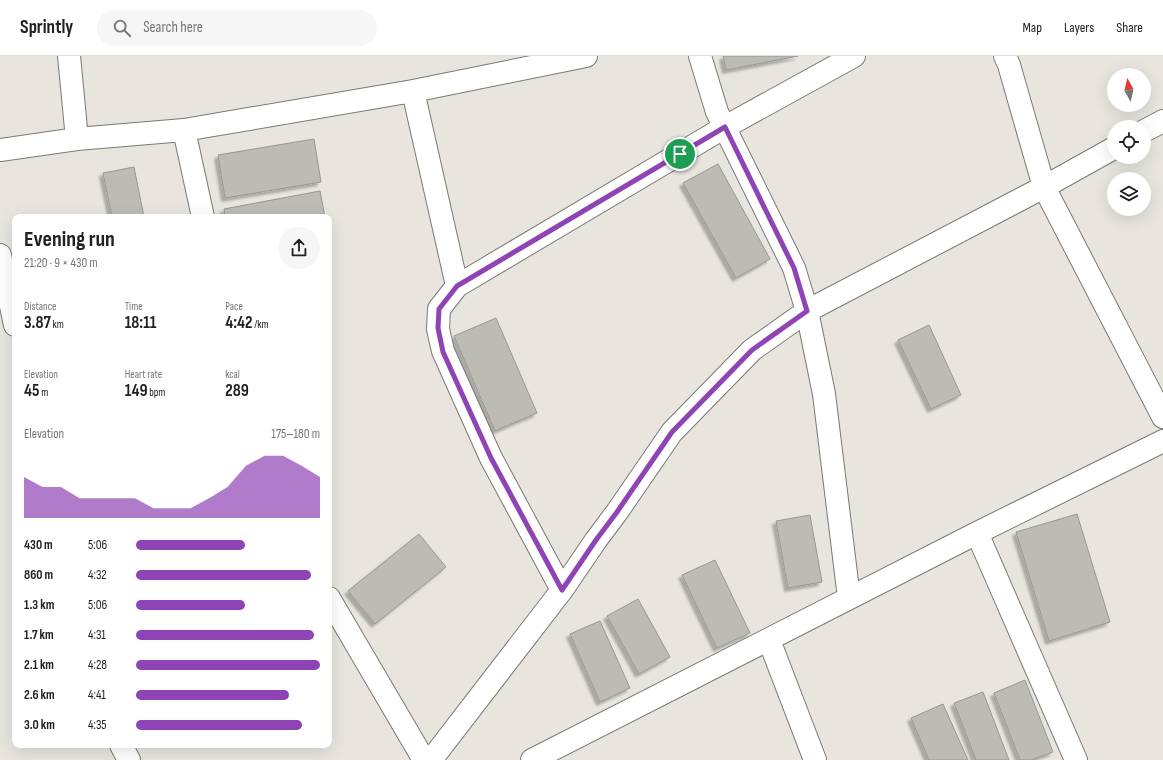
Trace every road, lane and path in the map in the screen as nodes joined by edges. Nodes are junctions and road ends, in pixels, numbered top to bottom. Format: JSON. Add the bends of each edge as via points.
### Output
{"nodes":[{"id":1,"x":69,"y":56,"type":"edge"},
{"id":2,"x":586,"y":56,"type":"edge"},
{"id":3,"x":700,"y":56,"type":"edge"},
{"id":4,"x":854,"y":56,"type":"edge"},
{"id":5,"x":1005,"y":56,"type":"edge"},
{"id":6,"x":413,"y":91,"type":"junction"},
{"id":7,"x":1163,"y":120,"type":"edge"},
{"id":8,"x":725,"y":127,"type":"junction"},
{"id":9,"x":1151,"y":127,"type":"edge"},
{"id":10,"x":184,"y":130,"type":"junction"},
{"id":11,"x":77,"y":140,"type":"junction"},
{"id":12,"x":0,"y":150,"type":"edge"},
{"id":13,"x":1107,"y":152,"type":"edge"},
{"id":14,"x":1044,"y":187,"type":"junction"},
{"id":15,"x":202,"y":214,"type":"edge"},
{"id":16,"x":0,"y":255,"type":"edge"},
{"id":17,"x":457,"y":286,"type":"junction"},
{"id":18,"x":12,"y":311,"type":"edge"},
{"id":19,"x":807,"y":311,"type":"junction"},
{"id":20,"x":1163,"y":417,"type":"edge"},
{"id":21,"x":1163,"y":442,"type":"edge"},
{"id":22,"x":977,"y":533,"type":"junction"},
{"id":23,"x":562,"y":590,"type":"junction"},
{"id":24,"x":849,"y":598,"type":"junction"},
{"id":25,"x":332,"y":603,"type":"edge"},
{"id":26,"x":769,"y":640,"type":"junction"},
{"id":27,"x":123,"y":748,"type":"edge"},
{"id":28,"x":129,"y":760,"type":"edge"},
{"id":29,"x":424,"y":760,"type":"edge"},
{"id":30,"x":431,"y":760,"type":"edge"},
{"id":31,"x":532,"y":760,"type":"edge"},
{"id":32,"x":815,"y":760,"type":"edge"},
{"id":33,"x":1076,"y":760,"type":"edge"}],
"edges":[{"from":1,"to":11,"type":"street"},
{"from":2,"to":6,"type":"street"},
{"from":3,"to":8,"type":"street","via":[[717,112]]},
{"from":4,"to":8,"type":"street"},
{"from":5,"to":14,"type":"street"},
{"from":6,"to":10,"type":"street"},
{"from":6,"to":17,"type":"street"},
{"from":7,"to":9,"type":"street"},
{"from":8,"to":17,"type":"street"},
{"from":8,"to":19,"type":"street","via":[[794,268]]},
{"from":10,"to":11,"type":"street"},
{"from":10,"to":15,"type":"street"},
{"from":11,"to":12,"type":"street"},
{"from":13,"to":14,"type":"street"},
{"from":14,"to":19,"type":"street"},
{"from":14,"to":20,"type":"street"},
{"from":16,"to":18,"type":"street"},
{"from":17,"to":23,"type":"street","via":[[439,309],[438,328],[443,352],[491,458]]},
{"from":19,"to":23,"type":"street","via":[[752,350],[672,432]]},
{"from":19,"to":24,"type":"street","via":[[824,394]]},
{"from":21,"to":22,"type":"street"},
{"from":22,"to":24,"type":"street"},
{"from":22,"to":33,"type":"street"},
{"from":23,"to":30,"type":"street"},
{"from":24,"to":26,"type":"street"},
{"from":25,"to":29,"type":"street"},
{"from":26,"to":31,"type":"street"},
{"from":26,"to":32,"type":"street"},
{"from":27,"to":28,"type":"street"}]}
